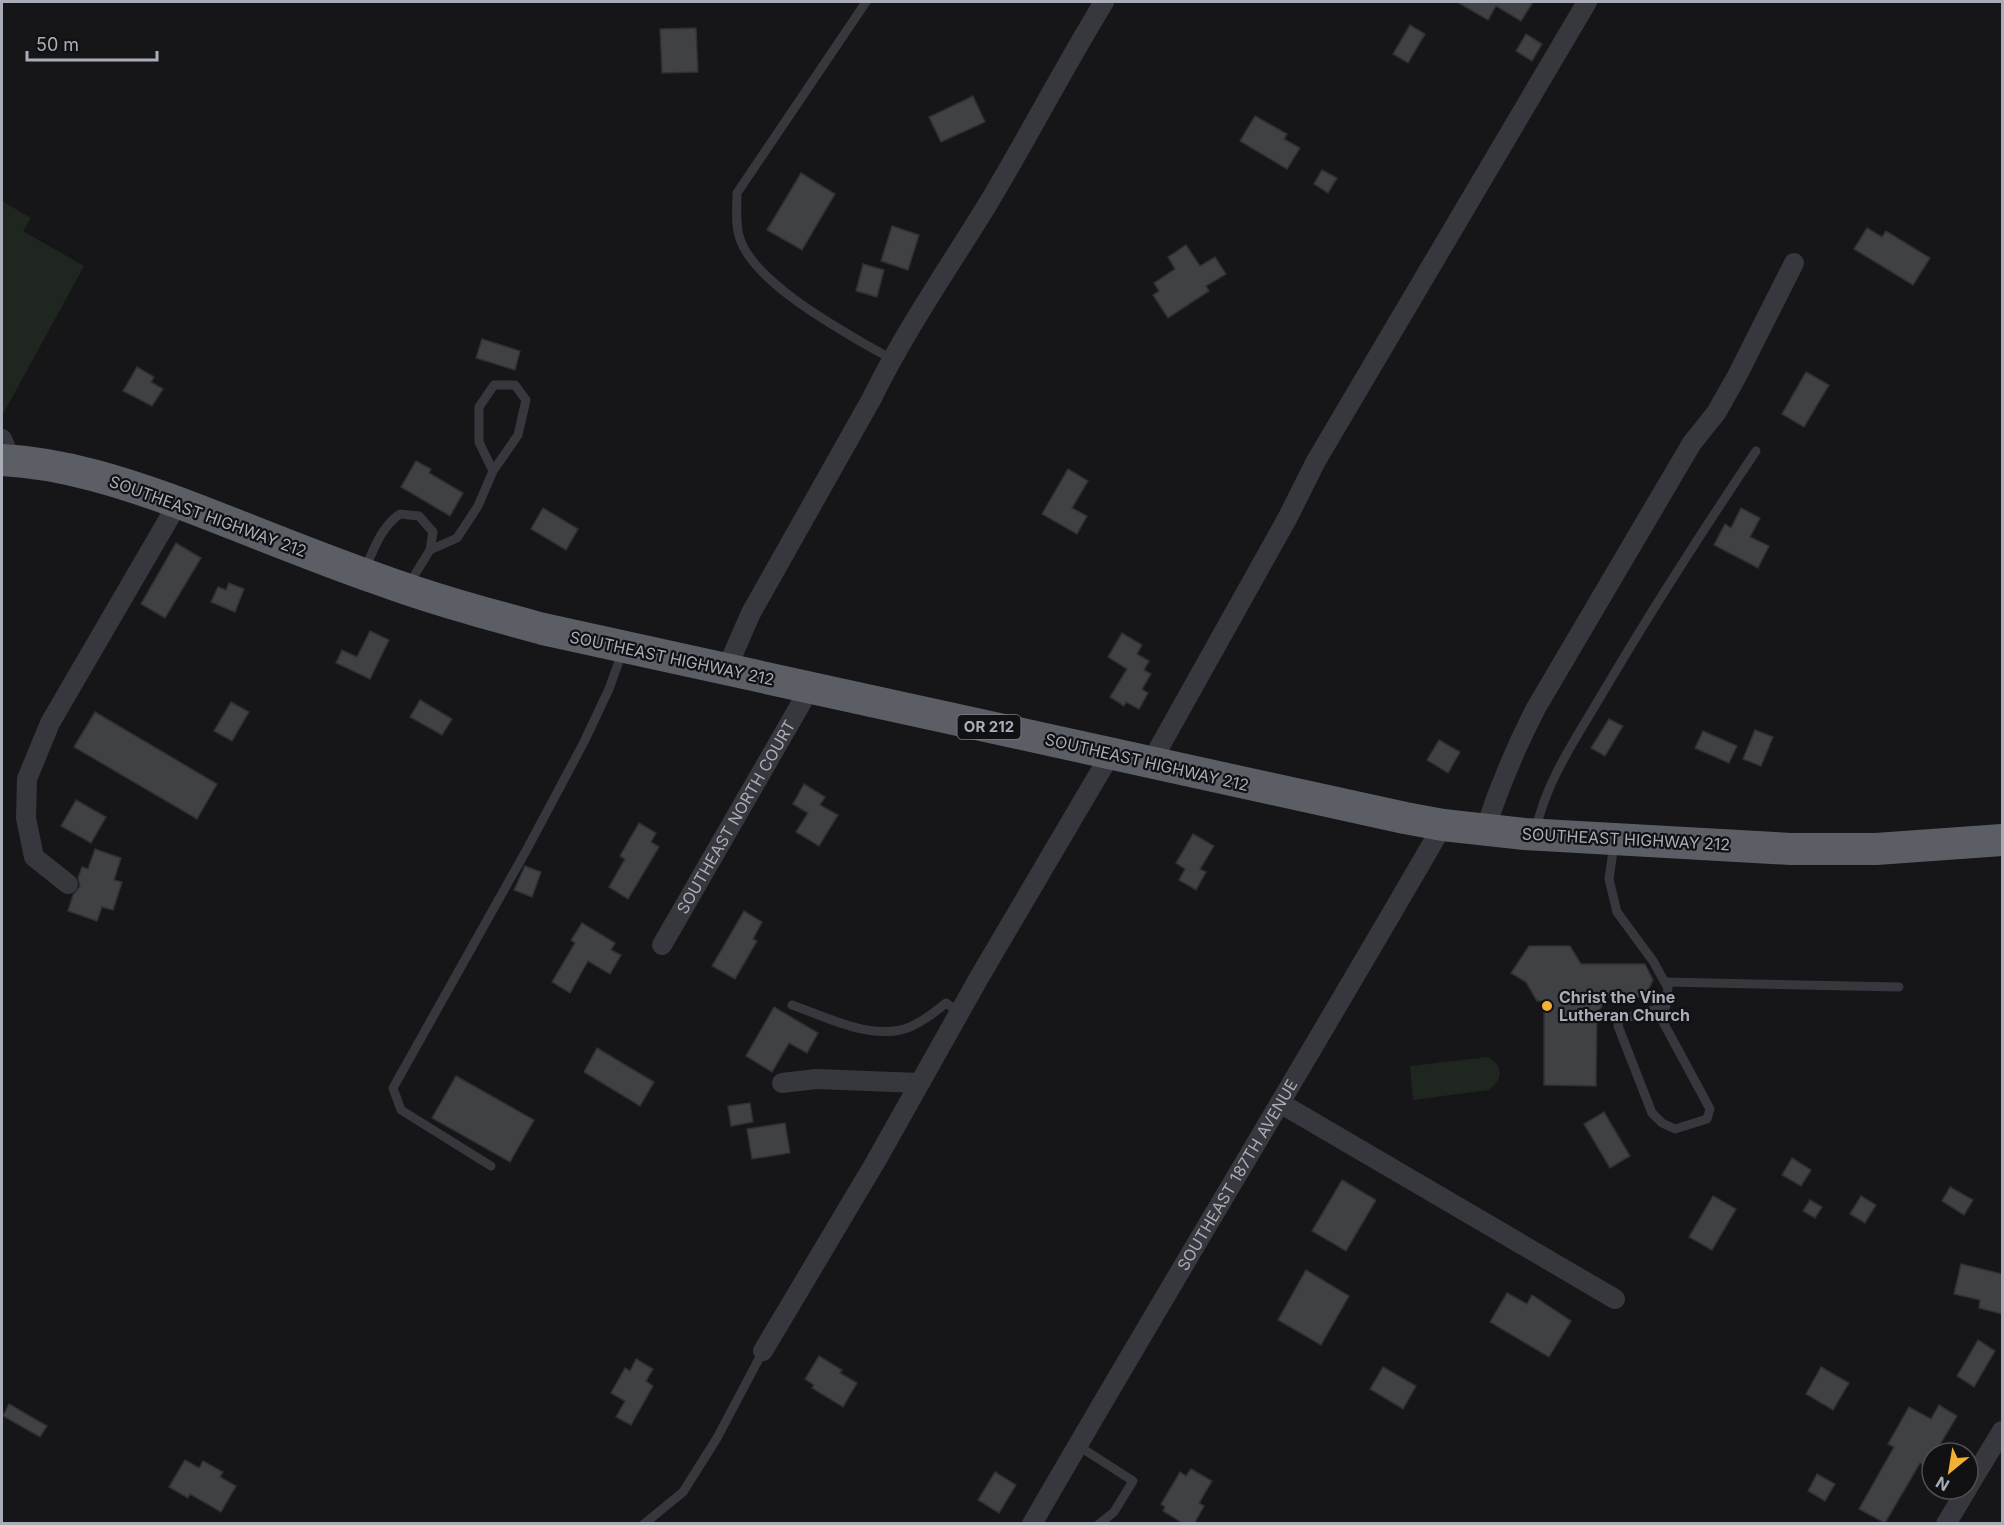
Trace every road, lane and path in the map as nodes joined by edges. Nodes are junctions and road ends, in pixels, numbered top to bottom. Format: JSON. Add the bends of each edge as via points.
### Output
{"nodes":[{"id":1,"x":866,"y":2,"type":"edge"},
{"id":2,"x":1104,"y":2,"type":"edge"},
{"id":3,"x":1587,"y":2,"type":"edge"},
{"id":4,"x":1794,"y":263,"type":"dead end"},
{"id":5,"x":891,"y":359,"type":"junction"},
{"id":6,"x":1756,"y":451,"type":"dead end"},
{"id":7,"x":5,"y":453,"type":"edge"},
{"id":8,"x":493,"y":471,"type":"junction"},
{"id":9,"x":178,"y":503,"type":"junction"},
{"id":10,"x":430,"y":550,"type":"junction"},
{"id":11,"x":363,"y":574,"type":"junction"},
{"id":12,"x":406,"y":589,"type":"junction"},
{"id":13,"x":623,"y":648,"type":"junction"},
{"id":14,"x":726,"y":670,"type":"junction"},
{"id":15,"x":810,"y":688,"type":"junction"},
{"id":16,"x":1110,"y":754,"type":"junction"},
{"id":17,"x":1150,"y":764,"type":"junction"},
{"id":18,"x":1443,"y":825,"type":"junction"},
{"id":19,"x":1485,"y":830,"type":"junction"},
{"id":20,"x":1535,"y":834,"type":"junction"},
{"id":21,"x":1614,"y":839,"type":"junction"},
{"id":22,"x":2002,"y":840,"type":"edge"},
{"id":23,"x":68,"y":884,"type":"dead end"},
{"id":24,"x":662,"y":945,"type":"dead end"},
{"id":25,"x":1665,"y":982,"type":"junction"},
{"id":26,"x":1899,"y":987,"type":"dead end"},
{"id":27,"x":792,"y":1005,"type":"dead end"},
{"id":28,"x":1666,"y":1006,"type":"junction"},
{"id":29,"x":959,"y":1012,"type":"junction"},
{"id":30,"x":782,"y":1083,"type":"dead end"},
{"id":31,"x":920,"y":1083,"type":"junction"},
{"id":32,"x":1280,"y":1103,"type":"junction"},
{"id":33,"x":491,"y":1166,"type":"dead end"},
{"id":34,"x":1615,"y":1299,"type":"dead end"},
{"id":35,"x":763,"y":1351,"type":"joint"},
{"id":36,"x":2002,"y":1431,"type":"edge"},
{"id":37,"x":1077,"y":1445,"type":"junction"},
{"id":38,"x":1980,"y":1467,"type":"edge"},
{"id":39,"x":1959,"y":1501,"type":"edge"},
{"id":40,"x":644,"y":1524,"type":"edge"},
{"id":41,"x":1032,"y":1524,"type":"edge"},
{"id":42,"x":1099,"y":1524,"type":"edge"},
{"id":43,"x":1946,"y":1524,"type":"edge"}],
"edges":[{"from":1,"to":5,"type":"lane","via":[[737,193],[737,223],[741,241],[765,275],[825,320]]},
{"from":2,"to":5,"type":"street","via":[[987,205]]},
{"from":3,"to":17,"type":"street","via":[[1316,461]]},
{"from":4,"to":19,"type":"street","via":[[1737,376],[1692,443],[1536,708],[1516,747]]},
{"from":5,"to":14,"type":"street","via":[[751,613]]},
{"from":6,"to":20,"type":"lane","via":[[1655,604],[1558,770],[1541,807]]},
{"from":7,"to":9,"type":"highway","name":"SOUTHEAST HIGHWAY 212","number":"OR 212","via":[[104,478]]},
{"from":8,"to":8,"type":"lane","via":[[518,435],[526,400],[515,385],[494,385],[479,407],[479,442]]},
{"from":8,"to":10,"type":"lane","via":[[478,506],[457,538]]},
{"from":9,"to":11,"type":"highway","name":"SOUTHEAST HIGHWAY 212","number":"OR 212"},
{"from":9,"to":23,"type":"street","via":[[50,723],[27,779],[27,818],[34,857]]},
{"from":10,"to":11,"type":"lane","via":[[433,532],[419,516],[400,514],[390,521],[378,540]]},
{"from":10,"to":12,"type":"lane"},
{"from":11,"to":12,"type":"highway","name":"SOUTHEAST HIGHWAY 212","number":"OR 212"},
{"from":12,"to":13,"type":"highway","name":"SOUTHEAST HIGHWAY 212","number":"OR 212"},
{"from":13,"to":14,"type":"highway","name":"SOUTHEAST HIGHWAY 212","number":"OR 212"},
{"from":13,"to":33,"type":"lane","via":[[584,742],[393,1088],[401,1110]]},
{"from":14,"to":15,"type":"highway","name":"SOUTHEAST HIGHWAY 212","number":"OR 212"},
{"from":15,"to":16,"type":"highway","name":"SOUTHEAST HIGHWAY 212","number":"OR 212"},
{"from":15,"to":24,"type":"street","name":"SOUTHEAST NORTH COURT"},
{"from":16,"to":17,"type":"highway","name":"SOUTHEAST HIGHWAY 212","number":"OR 212"},
{"from":16,"to":29,"type":"street"},
{"from":17,"to":18,"type":"highway","name":"SOUTHEAST HIGHWAY 212","number":"OR 212"},
{"from":18,"to":19,"type":"highway","name":"SOUTHEAST HIGHWAY 212","number":"OR 212"},
{"from":18,"to":32,"type":"street","name":"SOUTHEAST 187TH AVENUE"},
{"from":19,"to":20,"type":"highway","name":"SOUTHEAST HIGHWAY 212","number":"OR 212"},
{"from":20,"to":21,"type":"highway","name":"SOUTHEAST HIGHWAY 212","number":"OR 212"},
{"from":21,"to":22,"type":"highway","name":"SOUTHEAST HIGHWAY 212","number":"OR 212","via":[[1828,849]]},
{"from":21,"to":25,"type":"lane","via":[[1609,879],[1617,912]]},
{"from":25,"to":26,"type":"lane"},
{"from":25,"to":28,"type":"lane"},
{"from":27,"to":29,"type":"lane","via":[[860,1029],[889,1032],[910,1027],[946,1003]]},
{"from":28,"to":28,"type":"lane","via":[[1664,1022],[1710,1109],[1707,1119],[1676,1129],[1652,1113],[1618,1026],[1619,1020]]},
{"from":29,"to":31,"type":"street"},
{"from":30,"to":31,"type":"street","via":[[816,1079]]},
{"from":31,"to":35,"type":"street"},
{"from":32,"to":34,"type":"street"},
{"from":32,"to":37,"type":"street","name":"SOUTHEAST 187TH AVENUE"},
{"from":35,"to":40,"type":"lane","via":[[683,1492]]},
{"from":36,"to":38,"type":"street"},
{"from":37,"to":41,"type":"street","name":"SOUTHEAST 187TH AVENUE"},
{"from":37,"to":42,"type":"lane","via":[[1133,1481],[1114,1512]]},
{"from":39,"to":43,"type":"street"}]}
